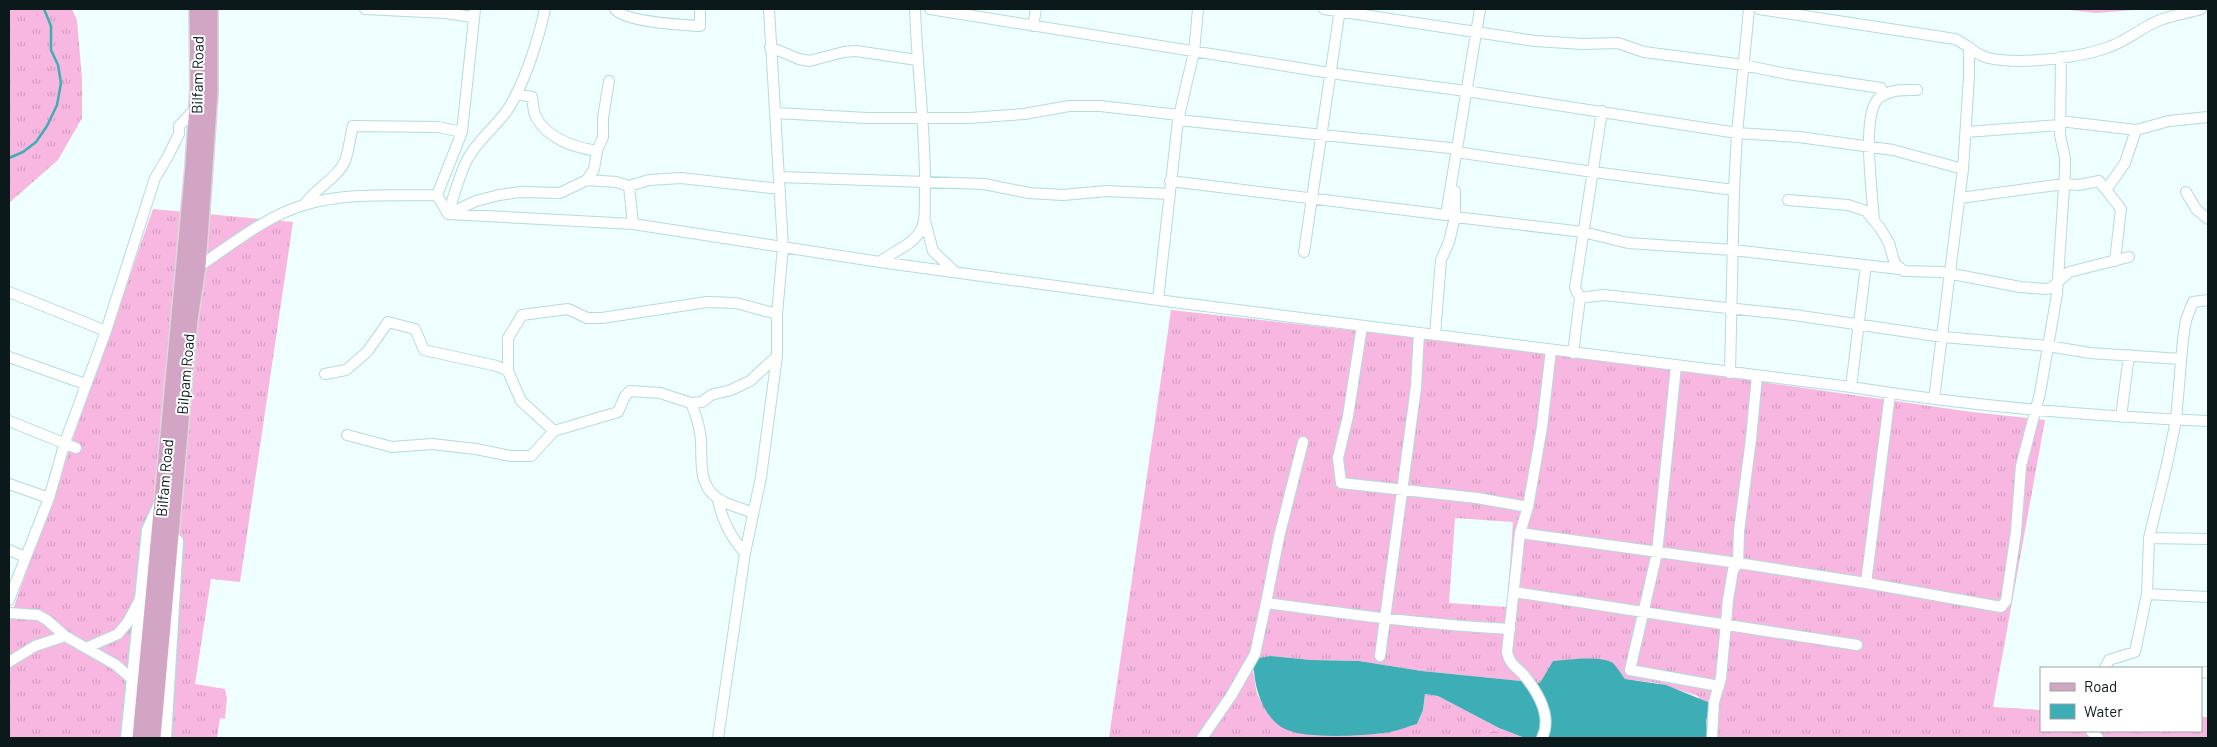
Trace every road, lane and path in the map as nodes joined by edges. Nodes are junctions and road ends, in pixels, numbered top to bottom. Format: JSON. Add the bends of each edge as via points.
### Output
{"nodes":[{"id":1,"x":198,"y":9,"type":"edge"},
{"id":2,"x":210,"y":9,"type":"edge"},
{"id":3,"x":365,"y":9,"type":"edge"},
{"id":4,"x":545,"y":9,"type":"edge"},
{"id":5,"x":615,"y":9,"type":"edge"},
{"id":6,"x":700,"y":9,"type":"edge"},
{"id":7,"x":769,"y":9,"type":"edge"},
{"id":8,"x":915,"y":9,"type":"edge"},
{"id":9,"x":930,"y":9,"type":"edge"},
{"id":10,"x":1036,"y":9,"type":"edge"},
{"id":11,"x":1198,"y":9,"type":"edge"},
{"id":12,"x":1324,"y":9,"type":"edge"},
{"id":13,"x":1480,"y":9,"type":"edge"},
{"id":14,"x":1749,"y":9,"type":"edge"},
{"id":15,"x":1759,"y":9,"type":"edge"},
{"id":16,"x":2201,"y":9,"type":"edge"},
{"id":17,"x":1339,"y":10,"type":"edge"},
{"id":18,"x":474,"y":13,"type":"edge"},
{"id":19,"x":1033,"y":26,"type":"junction"},
{"id":20,"x":1476,"y":31,"type":"junction"},
{"id":21,"x":770,"y":47,"type":"junction"},
{"id":22,"x":1969,"y":47,"type":"junction"},
{"id":23,"x":1194,"y":52,"type":"junction"},
{"id":24,"x":2061,"y":57,"type":"junction"},
{"id":25,"x":917,"y":60,"type":"junction"},
{"id":26,"x":1744,"y":65,"type":"junction"},
{"id":27,"x":1330,"y":73,"type":"junction"},
{"id":28,"x":609,"y":81,"type":"dead end"},
{"id":29,"x":1881,"y":88,"type":"dead end"},
{"id":30,"x":1917,"y":90,"type":"dead end"},
{"id":31,"x":1466,"y":91,"type":"junction"},
{"id":32,"x":517,"y":94,"type":"junction"},
{"id":33,"x":197,"y":107,"type":"junction"},
{"id":34,"x":1602,"y":111,"type":"junction"},
{"id":35,"x":776,"y":113,"type":"junction"},
{"id":36,"x":1179,"y":117,"type":"junction"},
{"id":37,"x":2208,"y":117,"type":"edge"},
{"id":38,"x":922,"y":118,"type":"junction"},
{"id":39,"x":2060,"y":123,"type":"junction"},
{"id":40,"x":2136,"y":130,"type":"junction"},
{"id":41,"x":462,"y":132,"type":"junction"},
{"id":42,"x":1966,"y":132,"type":"junction"},
{"id":43,"x":1737,"y":133,"type":"junction"},
{"id":44,"x":1320,"y":136,"type":"junction"},
{"id":45,"x":1869,"y":147,"type":"junction"},
{"id":46,"x":1453,"y":150,"type":"junction"},
{"id":47,"x":597,"y":151,"type":"junction"},
{"id":48,"x":1963,"y":169,"type":"junction"},
{"id":49,"x":1593,"y":172,"type":"junction"},
{"id":50,"x":779,"y":178,"type":"junction"},
{"id":51,"x":587,"y":180,"type":"junction"},
{"id":52,"x":926,"y":181,"type":"junction"},
{"id":53,"x":1170,"y":181,"type":"junction"},
{"id":54,"x":2064,"y":184,"type":"junction"},
{"id":55,"x":629,"y":186,"type":"junction"},
{"id":56,"x":780,"y":189,"type":"junction"},
{"id":57,"x":1734,"y":190,"type":"junction"},
{"id":58,"x":2106,"y":190,"type":"junction"},
{"id":59,"x":2186,"y":192,"type":"dead end"},
{"id":60,"x":1169,"y":194,"type":"junction"},
{"id":61,"x":437,"y":195,"type":"junction"},
{"id":62,"x":1960,"y":198,"type":"junction"},
{"id":63,"x":1310,"y":199,"type":"junction"},
{"id":64,"x":1788,"y":200,"type":"dead end"},
{"id":65,"x":304,"y":205,"type":"junction"},
{"id":66,"x":448,"y":214,"type":"junction"},
{"id":67,"x":1455,"y":217,"type":"junction"},
{"id":68,"x":2208,"y":219,"type":"edge"},
{"id":69,"x":925,"y":221,"type":"junction"},
{"id":70,"x":1874,"y":221,"type":"junction"},
{"id":71,"x":633,"y":224,"type":"junction"},
{"id":72,"x":1584,"y":232,"type":"junction"},
{"id":73,"x":783,"y":247,"type":"junction"},
{"id":74,"x":1733,"y":250,"type":"junction"},
{"id":75,"x":1304,"y":252,"type":"dead end"},
{"id":76,"x":2129,"y":257,"type":"dead end"},
{"id":77,"x":2115,"y":261,"type":"junction"},
{"id":78,"x":880,"y":262,"type":"junction"},
{"id":79,"x":1866,"y":265,"type":"junction"},
{"id":80,"x":198,"y":267,"type":"junction"},
{"id":81,"x":1899,"y":269,"type":"junction"},
{"id":82,"x":955,"y":272,"type":"junction"},
{"id":83,"x":1950,"y":276,"type":"junction"},
{"id":84,"x":2058,"y":280,"type":"junction"},
{"id":85,"x":9,"y":292,"type":"edge"},
{"id":86,"x":1580,"y":298,"type":"junction"},
{"id":87,"x":1158,"y":300,"type":"junction"},
{"id":88,"x":2208,"y":300,"type":"edge"},
{"id":89,"x":1731,"y":308,"type":"junction"},
{"id":90,"x":777,"y":314,"type":"junction"},
{"id":91,"x":1859,"y":324,"type":"junction"},
{"id":92,"x":1362,"y":326,"type":"junction"},
{"id":93,"x":106,"y":331,"type":"junction"},
{"id":94,"x":1419,"y":334,"type":"junction"},
{"id":95,"x":1435,"y":335,"type":"junction"},
{"id":96,"x":1943,"y":337,"type":"junction"},
{"id":97,"x":2048,"y":346,"type":"junction"},
{"id":98,"x":1551,"y":350,"type":"junction"},
{"id":99,"x":1573,"y":353,"type":"junction"},
{"id":100,"x":2130,"y":355,"type":"junction"},
{"id":101,"x":777,"y":356,"type":"junction"},
{"id":102,"x":9,"y":358,"type":"edge"},
{"id":103,"x":2181,"y":359,"type":"junction"},
{"id":104,"x":1676,"y":366,"type":"junction"},
{"id":105,"x":508,"y":370,"type":"junction"},
{"id":106,"x":1730,"y":373,"type":"junction"},
{"id":107,"x":325,"y":374,"type":"dead end"},
{"id":108,"x":1756,"y":376,"type":"junction"},
{"id":109,"x":85,"y":384,"type":"junction"},
{"id":110,"x":1851,"y":387,"type":"junction"},
{"id":111,"x":1890,"y":394,"type":"junction"},
{"id":112,"x":1934,"y":400,"type":"junction"},
{"id":113,"x":691,"y":403,"type":"junction"},
{"id":114,"x":2036,"y":409,"type":"junction"},
{"id":115,"x":2121,"y":417,"type":"junction"},
{"id":116,"x":2176,"y":420,"type":"junction"},
{"id":117,"x":9,"y":421,"type":"edge"},
{"id":118,"x":2208,"y":421,"type":"edge"},
{"id":119,"x":554,"y":431,"type":"junction"},
{"id":120,"x":347,"y":436,"type":"dead end"},
{"id":121,"x":65,"y":442,"type":"junction"},
{"id":122,"x":1303,"y":442,"type":"dead end"},
{"id":123,"x":76,"y":448,"type":"dead end"},
{"id":124,"x":9,"y":484,"type":"edge"},
{"id":125,"x":1400,"y":490,"type":"junction"},
{"id":126,"x":49,"y":498,"type":"junction"},
{"id":127,"x":168,"y":498,"type":"junction"},
{"id":128,"x":718,"y":499,"type":"junction"},
{"id":129,"x":1528,"y":507,"type":"junction"},
{"id":130,"x":753,"y":512,"type":"junction"},
{"id":131,"x":1520,"y":534,"type":"junction"},
{"id":132,"x":2149,"y":538,"type":"junction"},
{"id":133,"x":2208,"y":539,"type":"edge"},
{"id":134,"x":9,"y":550,"type":"edge"},
{"id":135,"x":745,"y":553,"type":"junction"},
{"id":136,"x":1657,"y":553,"type":"junction"},
{"id":137,"x":25,"y":557,"type":"junction"},
{"id":138,"x":1738,"y":563,"type":"junction"},
{"id":139,"x":1866,"y":583,"type":"junction"},
{"id":140,"x":1514,"y":592,"type":"junction"},
{"id":141,"x":2147,"y":594,"type":"junction"},
{"id":142,"x":2208,"y":597,"type":"edge"},
{"id":143,"x":140,"y":599,"type":"junction"},
{"id":144,"x":9,"y":600,"type":"edge"},
{"id":145,"x":1266,"y":604,"type":"junction"},
{"id":146,"x":9,"y":612,"type":"edge"},
{"id":147,"x":1644,"y":612,"type":"junction"},
{"id":148,"x":1385,"y":618,"type":"junction"},
{"id":149,"x":1726,"y":623,"type":"junction"},
{"id":150,"x":1510,"y":629,"type":"junction"},
{"id":151,"x":65,"y":636,"type":"junction"},
{"id":152,"x":1857,"y":645,"type":"dead end"},
{"id":153,"x":88,"y":647,"type":"junction"},
{"id":154,"x":1380,"y":656,"type":"dead end"},
{"id":155,"x":9,"y":662,"type":"edge"},
{"id":156,"x":2106,"y":667,"type":"edge"},
{"id":157,"x":132,"y":679,"type":"junction"},
{"id":158,"x":1720,"y":686,"type":"junction"},
{"id":159,"x":128,"y":738,"type":"edge"},
{"id":160,"x":140,"y":738,"type":"edge"},
{"id":161,"x":153,"y":738,"type":"edge"},
{"id":162,"x":165,"y":738,"type":"edge"},
{"id":163,"x":718,"y":738,"type":"edge"},
{"id":164,"x":1202,"y":738,"type":"edge"},
{"id":165,"x":1542,"y":738,"type":"edge"},
{"id":166,"x":1712,"y":738,"type":"edge"}],
"edges":[{"from":1,"to":33,"type":"main road","name":"Bilfam Road"},
{"from":2,"to":80,"type":"main road","name":"Bilpam Road","via":[[210,93]]},
{"from":3,"to":18,"type":"street"},
{"from":4,"to":32,"type":"street"},
{"from":5,"to":6,"type":"street","via":[[620,14],[663,24],[700,26]]},
{"from":7,"to":21,"type":"street"},
{"from":8,"to":25,"type":"street"},
{"from":9,"to":19,"type":"street"},
{"from":10,"to":19,"type":"street"},
{"from":11,"to":23,"type":"street"},
{"from":12,"to":17,"type":"street"},
{"from":13,"to":20,"type":"street"},
{"from":14,"to":26,"type":"street"},
{"from":15,"to":22,"type":"street","via":[[1955,39]]},
{"from":16,"to":24,"type":"street","via":[[2160,20],[2111,47]]},
{"from":17,"to":20,"type":"street"},
{"from":17,"to":27,"type":"street"},
{"from":18,"to":41,"type":"street"},
{"from":19,"to":23,"type":"street"},
{"from":20,"to":26,"type":"street","via":[[1535,41],[1618,43],[1644,52]]},
{"from":20,"to":31,"type":"street"},
{"from":21,"to":25,"type":"street","via":[[809,61],[856,51]]},
{"from":21,"to":35,"type":"street"},
{"from":22,"to":24,"type":"street","via":[[1979,55],[1997,60]]},
{"from":22,"to":42,"type":"street"},
{"from":23,"to":27,"type":"street"},
{"from":23,"to":36,"type":"street"},
{"from":24,"to":39,"type":"street"},
{"from":25,"to":38,"type":"street"},
{"from":26,"to":29,"type":"street"},
{"from":26,"to":43,"type":"street"},
{"from":27,"to":31,"type":"street"},
{"from":27,"to":44,"type":"street"},
{"from":28,"to":47,"type":"street","via":[[603,137]]},
{"from":30,"to":45,"type":"street","via":[[1895,90],[1878,98],[1870,115]]},
{"from":31,"to":34,"type":"street"},
{"from":31,"to":46,"type":"street","via":[[1464,129]]},
{"from":31,"to":63,"type":"street","via":[[1446,215]]},
{"from":32,"to":47,"type":"street","via":[[532,97],[535,116],[552,136]]},
{"from":32,"to":66,"type":"street","via":[[467,161]]},
{"from":33,"to":93,"type":"street","via":[[180,126],[168,158],[155,178],[136,248]]},
{"from":33,"to":127,"type":"main road","name":"Bilfam Road"},
{"from":34,"to":43,"type":"street"},
{"from":34,"to":49,"type":"street"},
{"from":35,"to":38,"type":"street"},
{"from":35,"to":50,"type":"street"},
{"from":36,"to":38,"type":"street","via":[[1100,106],[1069,106],[1024,114]]},
{"from":36,"to":44,"type":"street"},
{"from":36,"to":53,"type":"street"},
{"from":37,"to":40,"type":"street","via":[[2169,121]]},
{"from":38,"to":52,"type":"street"},
{"from":39,"to":40,"type":"street"},
{"from":39,"to":42,"type":"street"},
{"from":39,"to":54,"type":"street","via":[[2065,158]]},
{"from":40,"to":58,"type":"street","via":[[2125,163]]},
{"from":41,"to":61,"type":"street"},
{"from":41,"to":65,"type":"street","via":[[438,127],[353,126],[344,162]]},
{"from":42,"to":48,"type":"street"},
{"from":43,"to":45,"type":"street","via":[[1799,137]]},
{"from":43,"to":57,"type":"street"},
{"from":44,"to":46,"type":"street"},
{"from":44,"to":63,"type":"street"},
{"from":45,"to":48,"type":"street","via":[[1915,155]]},
{"from":45,"to":70,"type":"street"},
{"from":46,"to":49,"type":"street"},
{"from":46,"to":67,"type":"street"},
{"from":47,"to":51,"type":"street","via":[[594,168]]},
{"from":48,"to":62,"type":"street"},
{"from":49,"to":57,"type":"street"},
{"from":49,"to":72,"type":"street"},
{"from":50,"to":52,"type":"street"},
{"from":50,"to":56,"type":"street"},
{"from":51,"to":55,"type":"street"},
{"from":51,"to":66,"type":"street","via":[[560,193],[499,195]]},
{"from":52,"to":60,"type":"street","via":[[984,184],[1029,193],[1063,195],[1107,191]]},
{"from":52,"to":69,"type":"street"},
{"from":53,"to":60,"type":"street"},
{"from":53,"to":63,"type":"street"},
{"from":54,"to":58,"type":"street","via":[[2079,185],[2099,180]]},
{"from":54,"to":62,"type":"street"},
{"from":54,"to":84,"type":"street"},
{"from":55,"to":56,"type":"street","via":[[649,180],[682,178]]},
{"from":55,"to":71,"type":"street"},
{"from":56,"to":73,"type":"street"},
{"from":57,"to":74,"type":"street"},
{"from":58,"to":77,"type":"street","via":[[2121,209]]},
{"from":59,"to":68,"type":"street","via":[[2196,209]]},
{"from":60,"to":87,"type":"street"},
{"from":61,"to":65,"type":"street","via":[[358,196]]},
{"from":61,"to":66,"type":"street"},
{"from":62,"to":83,"type":"street"},
{"from":63,"to":75,"type":"street"},
{"from":64,"to":70,"type":"street","via":[[1857,207],[1866,211]]},
{"from":65,"to":80,"type":"street","via":[[271,220]]},
{"from":66,"to":71,"type":"street"},
{"from":67,"to":72,"type":"street"},
{"from":67,"to":95,"type":"street","via":[[1441,260]]},
{"from":69,"to":78,"type":"street","via":[[911,243]]},
{"from":69,"to":82,"type":"street","via":[[933,251]]},
{"from":70,"to":81,"type":"street","via":[[1889,244]]},
{"from":71,"to":73,"type":"street"},
{"from":72,"to":74,"type":"street","via":[[1628,243]]},
{"from":72,"to":86,"type":"street","via":[[1575,288]]},
{"from":73,"to":78,"type":"street"},
{"from":73,"to":90,"type":"street"},
{"from":74,"to":79,"type":"street"},
{"from":74,"to":89,"type":"street"},
{"from":76,"to":77,"type":"street"},
{"from":77,"to":84,"type":"street","via":[[2069,272]]},
{"from":78,"to":82,"type":"street"},
{"from":79,"to":81,"type":"street"},
{"from":79,"to":91,"type":"street"},
{"from":80,"to":127,"type":"main road","name":"Bilpam Road"},
{"from":81,"to":83,"type":"street","via":[[1942,272]]},
{"from":82,"to":87,"type":"street"},
{"from":83,"to":84,"type":"street","via":[[2045,289],[2051,288]]},
{"from":83,"to":96,"type":"street"},
{"from":84,"to":97,"type":"street"},
{"from":85,"to":93,"type":"street"},
{"from":86,"to":89,"type":"street","via":[[1602,295]]},
{"from":86,"to":99,"type":"street"},
{"from":87,"to":92,"type":"street"},
{"from":88,"to":103,"type":"street","via":[[2193,302],[2186,320]]},
{"from":89,"to":91,"type":"street"},
{"from":89,"to":106,"type":"street"},
{"from":90,"to":101,"type":"street"},
{"from":90,"to":105,"type":"street","via":[[736,303],[708,302],[602,318],[587,318],[568,309],[522,315],[508,338]]},
{"from":91,"to":96,"type":"street"},
{"from":91,"to":110,"type":"street"},
{"from":92,"to":94,"type":"street"},
{"from":92,"to":125,"type":"street","via":[[1338,458],[1341,483]]},
{"from":93,"to":109,"type":"street"},
{"from":94,"to":95,"type":"street"},
{"from":94,"to":125,"type":"street","via":[[1416,387]]},
{"from":95,"to":98,"type":"street"},
{"from":96,"to":97,"type":"street"},
{"from":96,"to":112,"type":"street"},
{"from":97,"to":100,"type":"street"},
{"from":97,"to":114,"type":"street"},
{"from":98,"to":99,"type":"street"},
{"from":98,"to":129,"type":"street"},
{"from":99,"to":104,"type":"street"},
{"from":100,"to":103,"type":"street"},
{"from":100,"to":115,"type":"street"},
{"from":101,"to":113,"type":"street","via":[[750,381],[711,395],[702,402]]},
{"from":101,"to":130,"type":"street","via":[[761,477]]},
{"from":102,"to":109,"type":"street"},
{"from":103,"to":116,"type":"street"},
{"from":104,"to":106,"type":"street"},
{"from":104,"to":136,"type":"street"},
{"from":105,"to":107,"type":"street","via":[[424,350],[416,329],[388,322],[367,352],[346,370]]},
{"from":105,"to":119,"type":"street","via":[[521,401]]},
{"from":106,"to":108,"type":"street"},
{"from":108,"to":110,"type":"street"},
{"from":108,"to":138,"type":"street"},
{"from":109,"to":121,"type":"street","via":[[84,398]]},
{"from":110,"to":111,"type":"street"},
{"from":111,"to":112,"type":"street"},
{"from":111,"to":139,"type":"street"},
{"from":112,"to":114,"type":"street"},
{"from":113,"to":119,"type":"street","via":[[660,393],[630,391],[618,412]]},
{"from":113,"to":128,"type":"street","via":[[698,418],[702,475]]},
{"from":114,"to":115,"type":"street"},
{"from":114,"to":139,"type":"street","via":[[2021,466],[2016,532],[2006,602],[2002,607]]},
{"from":115,"to":116,"type":"street"},
{"from":116,"to":118,"type":"street"},
{"from":116,"to":132,"type":"street"},
{"from":117,"to":121,"type":"street"},
{"from":119,"to":120,"type":"street","via":[[531,456],[432,444],[392,447]]},
{"from":121,"to":123,"type":"street"},
{"from":121,"to":126,"type":"street"},
{"from":122,"to":145,"type":"street"},
{"from":124,"to":126,"type":"street"},
{"from":125,"to":129,"type":"street"},
{"from":125,"to":148,"type":"street"},
{"from":126,"to":137,"type":"street"},
{"from":127,"to":143,"type":"street","via":[[148,530]]},
{"from":127,"to":160,"type":"main road","name":"Bilfam Road"},
{"from":127,"to":161,"type":"main road","name":"Bilpam Road"},
{"from":127,"to":162,"type":"street","via":[[178,534]]},
{"from":128,"to":130,"type":"street"},
{"from":128,"to":135,"type":"street","via":[[719,509],[735,543]]},
{"from":129,"to":131,"type":"street"},
{"from":130,"to":135,"type":"street"},
{"from":131,"to":136,"type":"street"},
{"from":131,"to":140,"type":"street"},
{"from":132,"to":133,"type":"street"},
{"from":132,"to":141,"type":"street"},
{"from":134,"to":137,"type":"street"},
{"from":135,"to":163,"type":"street"},
{"from":136,"to":138,"type":"street"},
{"from":136,"to":147,"type":"street"},
{"from":137,"to":144,"type":"street"},
{"from":138,"to":139,"type":"street"},
{"from":138,"to":149,"type":"street","via":[[1733,570]]},
{"from":140,"to":147,"type":"street"},
{"from":140,"to":150,"type":"street"},
{"from":141,"to":142,"type":"street"},
{"from":141,"to":156,"type":"street","via":[[2135,652],[2110,660]]},
{"from":143,"to":153,"type":"street","via":[[118,634]]},
{"from":143,"to":157,"type":"street"},
{"from":145,"to":148,"type":"street"},
{"from":145,"to":164,"type":"street","via":[[1255,654]]},
{"from":146,"to":151,"type":"street","via":[[38,614]]},
{"from":147,"to":149,"type":"street"},
{"from":147,"to":158,"type":"street","via":[[1630,670]]},
{"from":148,"to":150,"type":"street"},
{"from":148,"to":154,"type":"street"},
{"from":149,"to":152,"type":"street"},
{"from":149,"to":158,"type":"street"},
{"from":150,"to":165,"type":"street","via":[[1509,660],[1537,693],[1545,712]]},
{"from":151,"to":153,"type":"street"},
{"from":151,"to":155,"type":"street","via":[[36,646]]},
{"from":153,"to":157,"type":"street"},
{"from":157,"to":159,"type":"street"},
{"from":158,"to":166,"type":"street","via":[[1714,702]]}]}
